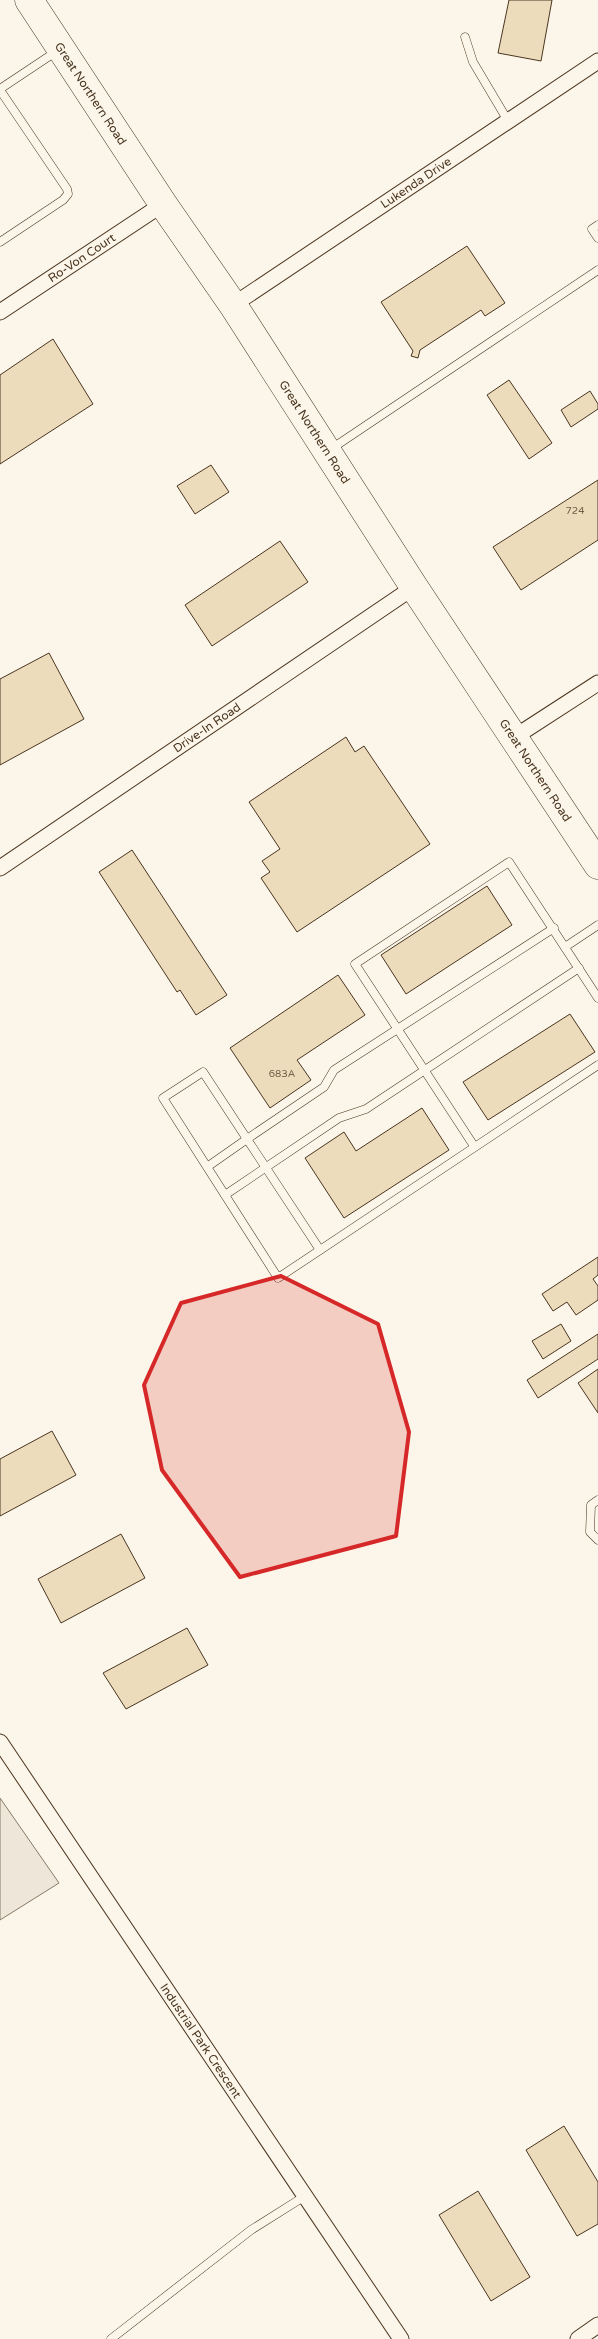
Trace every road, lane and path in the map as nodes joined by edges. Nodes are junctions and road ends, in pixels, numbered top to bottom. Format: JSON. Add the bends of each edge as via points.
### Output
{"nodes":[{"id":1,"x":29,"y":0,"type":"edge"},
{"id":2,"x":465,"y":37,"type":"dead end"},
{"id":3,"x":61,"y":49,"type":"junction"},
{"id":4,"x":598,"y":61,"type":"edge"},
{"id":5,"x":0,"y":89,"type":"edge"},
{"id":6,"x":508,"y":121,"type":"junction"},
{"id":7,"x":163,"y":204,"type":"junction"},
{"id":8,"x":598,"y":225,"type":"edge"},
{"id":9,"x":598,"y":238,"type":"edge"},
{"id":10,"x":0,"y":242,"type":"edge"},
{"id":11,"x":598,"y":270,"type":"edge"},
{"id":12,"x":233,"y":305,"type":"junction"},
{"id":13,"x":0,"y":312,"type":"edge"},
{"id":14,"x":327,"y":451,"type":"junction"},
{"id":15,"x":414,"y":587,"type":"junction"},
{"id":16,"x":598,"y":683,"type":"edge"},
{"id":17,"x":513,"y":738,"type":"junction"},
{"id":18,"x":598,"y":865,"type":"edge"},
{"id":19,"x":0,"y":868,"type":"edge"},
{"id":20,"x":598,"y":925,"type":"edge"},
{"id":21,"x":554,"y":928,"type":"junction"},
{"id":22,"x":565,"y":947,"type":"junction"},
{"id":23,"x":579,"y":968,"type":"junction"},
{"id":24,"x":598,"y":998,"type":"edge"},
{"id":25,"x":398,"y":1029,"type":"junction"},
{"id":26,"x":598,"y":1065,"type":"edge"},
{"id":27,"x":425,"y":1070,"type":"junction"},
{"id":28,"x":248,"y":1139,"type":"junction"},
{"id":29,"x":474,"y":1146,"type":"junction"},
{"id":30,"x":207,"y":1167,"type":"junction"},
{"id":31,"x":266,"y":1168,"type":"junction"},
{"id":32,"x":225,"y":1196,"type":"junction"},
{"id":33,"x":320,"y":1250,"type":"junction"},
{"id":34,"x":598,"y":1500,"type":"edge"},
{"id":35,"x":598,"y":1540,"type":"edge"},
{"id":36,"x":0,"y":1742,"type":"edge"},
{"id":37,"x":305,"y":2196,"type":"junction"},
{"id":38,"x":598,"y":2326,"type":"edge"},
{"id":39,"x":111,"y":2339,"type":"edge"},
{"id":40,"x":400,"y":2339,"type":"edge"},
{"id":41,"x":578,"y":2339,"type":"edge"}],
"edges":[{"from":1,"to":3,"type":"highway","name":"Great Northern Road"},
{"from":2,"to":6,"type":"lane","via":[[473,62]]},
{"from":3,"to":5,"type":"lane"},
{"from":3,"to":7,"type":"highway","name":"Great Northern Road"},
{"from":4,"to":6,"type":"street","name":"Lukenda Drive"},
{"from":5,"to":10,"type":"lane","via":[[68,194]]},
{"from":6,"to":12,"type":"street","name":"Lukenda Drive"},
{"from":7,"to":12,"type":"highway","name":"Great Northern Road"},
{"from":7,"to":13,"type":"street","name":"Ro-Von Court"},
{"from":8,"to":9,"type":"lane","via":[[592,229]]},
{"from":11,"to":14,"type":"lane"},
{"from":12,"to":14,"type":"highway","name":"Great Northern Road"},
{"from":14,"to":15,"type":"highway","name":"Great Northern Road"},
{"from":15,"to":17,"type":"highway","name":"Great Northern Road"},
{"from":15,"to":19,"type":"street","name":"Drive-In Road"},
{"from":16,"to":17,"type":"street"},
{"from":17,"to":18,"type":"highway","name":"Great Northern Road"},
{"from":20,"to":22,"type":"lane"},
{"from":21,"to":22,"type":"lane"},
{"from":21,"to":25,"type":"lane"},
{"from":21,"to":25,"type":"lane","via":[[509,862],[355,964]]},
{"from":22,"to":23,"type":"lane"},
{"from":23,"to":24,"type":"lane"},
{"from":23,"to":27,"type":"lane"},
{"from":25,"to":27,"type":"lane"},
{"from":25,"to":28,"type":"lane","via":[[334,1070],[324,1087]]},
{"from":26,"to":29,"type":"lane"},
{"from":27,"to":29,"type":"lane"},
{"from":27,"to":31,"type":"lane","via":[[366,1109],[339,1118]]},
{"from":28,"to":30,"type":"lane"},
{"from":28,"to":30,"type":"lane","via":[[203,1072],[163,1098]]},
{"from":28,"to":31,"type":"lane"},
{"from":29,"to":33,"type":"lane"},
{"from":30,"to":32,"type":"lane"},
{"from":31,"to":32,"type":"lane"},
{"from":31,"to":33,"type":"lane"},
{"from":32,"to":33,"type":"lane","via":[[278,1278]]},
{"from":34,"to":35,"type":"lane","via":[[591,1504],[590,1532]]},
{"from":36,"to":37,"type":"street","name":"Industrial Park Crescent"},
{"from":37,"to":39,"type":"lane","via":[[251,2230]]},
{"from":37,"to":40,"type":"street","name":"Industrial Park Crescent"},
{"from":38,"to":41,"type":"street"}]}
